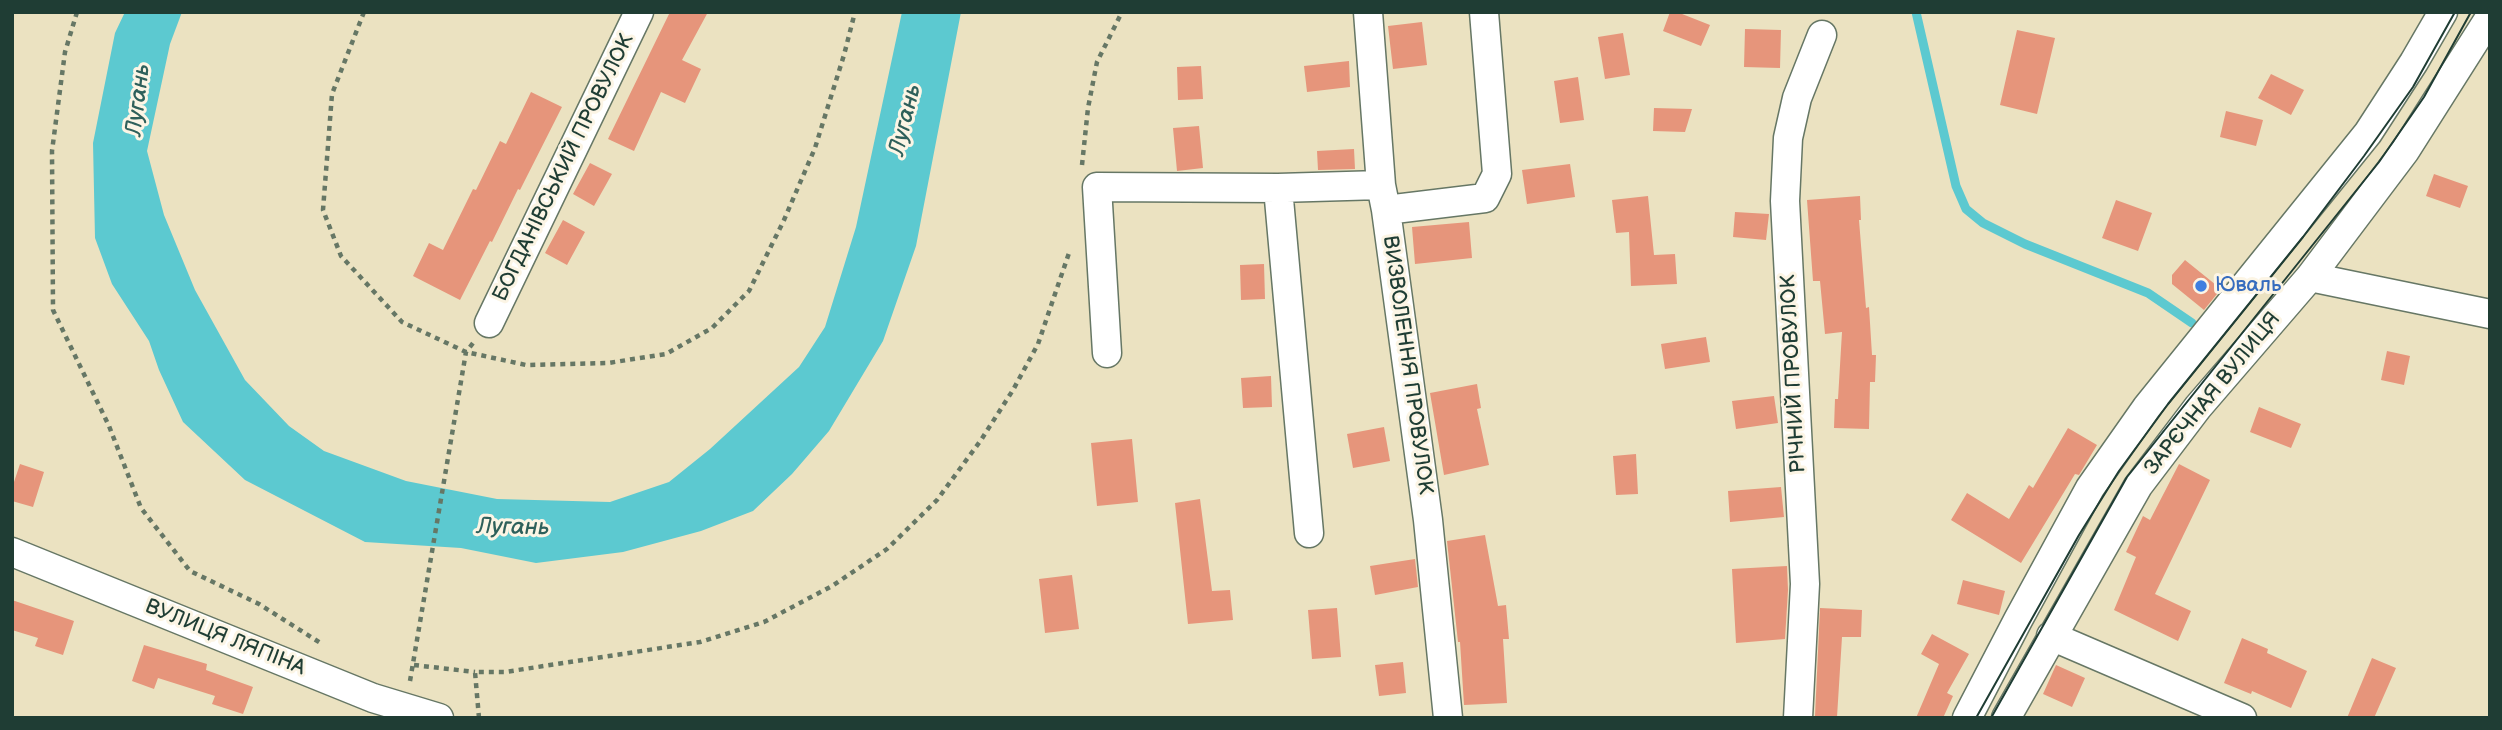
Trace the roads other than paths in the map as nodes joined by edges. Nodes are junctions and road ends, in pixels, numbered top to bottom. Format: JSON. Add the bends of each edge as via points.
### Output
{"nodes":[{"id":1,"x":639,"y":12,"type":"edge"},
{"id":2,"x":1368,"y":12,"type":"edge"},
{"id":3,"x":1484,"y":12,"type":"edge"},
{"id":4,"x":2442,"y":12,"type":"edge"},
{"id":5,"x":2490,"y":17,"type":"edge"},
{"id":6,"x":1822,"y":36,"type":"dead end"},
{"id":7,"x":1278,"y":188,"type":"junction"},
{"id":8,"x":1383,"y":198,"type":"junction"},
{"id":9,"x":2310,"y":277,"type":"junction"},
{"id":10,"x":2490,"y":314,"type":"edge"},
{"id":11,"x":489,"y":323,"type":"dead end"},
{"id":12,"x":1107,"y":354,"type":"dead end"},
{"id":13,"x":1309,"y":533,"type":"dead end"},
{"id":14,"x":12,"y":552,"type":"edge"},
{"id":15,"x":2052,"y":636,"type":"junction"},
{"id":16,"x":439,"y":718,"type":"edge"},
{"id":17,"x":1448,"y":718,"type":"edge"},
{"id":18,"x":1798,"y":718,"type":"edge"},
{"id":19,"x":1967,"y":718,"type":"edge"},
{"id":20,"x":2006,"y":718,"type":"edge"},
{"id":21,"x":2242,"y":718,"type":"edge"}],
"edges":[{"from":1,"to":11,"type":"street","name":"БОГДАНІВСЬКИЙ ПРОВУЛОК"},
{"from":2,"to":8,"type":"street","name":"ВИЗВОЛЕННЯ ПРОВУЛОК"},
{"from":3,"to":8,"type":"street","via":[[1497,174],[1485,198]]},
{"from":4,"to":19,"type":"street","name":"ЗАРЄЧНАЯ ВУЛИЦЯ","via":[[2368,133],[2147,407],[2091,488]]},
{"from":5,"to":9,"type":"street","name":"ЗАРЄЧНАЯ ВУЛИЦЯ","via":[[2405,151]]},
{"from":6,"to":18,"type":"street","name":"РІЧНИЙ ПРОВУЛОК","via":[[1797,98],[1788,138],[1784,201],[1805,584]]},
{"from":7,"to":8,"type":"street"},
{"from":7,"to":12,"type":"street","via":[[1097,187]]},
{"from":7,"to":13,"type":"street"},
{"from":8,"to":17,"type":"street","name":"ВИЗВОЛЕННЯ ПРОВУЛОК","via":[[1428,520]]},
{"from":9,"to":10,"type":"street"},
{"from":9,"to":15,"type":"street","name":"ЗАРЄЧНАЯ ВУЛИЦЯ","via":[[2138,486]]},
{"from":14,"to":16,"type":"street","name":"ВУЛИЦЯ ЛЯПІНА","via":[[373,698]]},
{"from":15,"to":20,"type":"street","name":"ЗАРЄЧНАЯ ВУЛИЦЯ"},
{"from":15,"to":21,"type":"street"}]}
